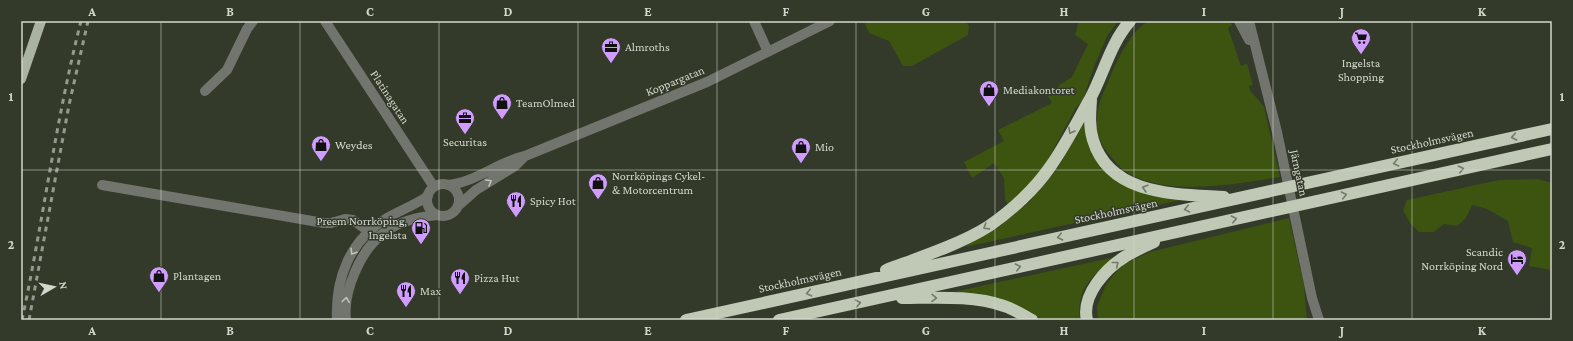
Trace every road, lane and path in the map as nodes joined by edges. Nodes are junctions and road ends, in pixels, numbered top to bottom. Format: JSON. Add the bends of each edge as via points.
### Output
{"nodes":[{"id":1,"x":41,"y":21,"type":"edge"},
{"id":2,"x":253,"y":21,"type":"edge"},
{"id":3,"x":325,"y":21,"type":"edge"},
{"id":4,"x":754,"y":21,"type":"edge"},
{"id":5,"x":830,"y":21,"type":"edge"},
{"id":6,"x":1130,"y":21,"type":"edge"},
{"id":7,"x":1239,"y":21,"type":"edge"},
{"id":8,"x":1249,"y":21,"type":"edge"},
{"id":9,"x":768,"y":52,"type":"junction"},
{"id":10,"x":1257,"y":54,"type":"junction"},
{"id":11,"x":21,"y":79,"type":"edge"},
{"id":12,"x":205,"y":91,"type":"dead end"},
{"id":13,"x":1091,"y":97,"type":"junction"},
{"id":14,"x":1552,"y":129,"type":"edge"},
{"id":15,"x":1552,"y":149,"type":"edge"},
{"id":16,"x":525,"y":156,"type":"junction"},
{"id":17,"x":102,"y":185,"type":"dead end"},
{"id":18,"x":448,"y":185,"type":"junction"},
{"id":19,"x":434,"y":187,"type":"junction"},
{"id":20,"x":428,"y":196,"type":"junction"},
{"id":21,"x":1239,"y":198,"type":"junction"},
{"id":22,"x":458,"y":206,"type":"junction"},
{"id":23,"x":437,"y":215,"type":"junction"},
{"id":24,"x":1168,"y":234,"type":"junction"},
{"id":25,"x":373,"y":235,"type":"junction"},
{"id":26,"x":847,"y":284,"type":"junction"},
{"id":27,"x":881,"y":297,"type":"junction"},
{"id":28,"x":1312,"y":298,"type":"junction"},
{"id":29,"x":337,"y":320,"type":"edge"},
{"id":30,"x":346,"y":320,"type":"edge"},
{"id":31,"x":686,"y":320,"type":"edge"},
{"id":32,"x":779,"y":320,"type":"edge"},
{"id":33,"x":1032,"y":320,"type":"edge"},
{"id":34,"x":1087,"y":320,"type":"edge"},
{"id":35,"x":1314,"y":320,"type":"edge"},
{"id":36,"x":1319,"y":320,"type":"edge"}],
"edges":[{"from":1,"to":11,"type":"main road"},
{"from":2,"to":12,"type":"street","via":[[228,70]]},
{"from":3,"to":19,"type":"street","name":"Platinagatan"},
{"from":4,"to":9,"type":"street"},
{"from":5,"to":9,"type":"street","name":"Koppargatan"},
{"from":6,"to":13,"type":"highway","via":[[1110,50]]},
{"from":7,"to":10,"type":"street","name":"Järngatan"},
{"from":8,"to":10,"type":"street","name":"Järngatan"},
{"from":9,"to":16,"type":"street","name":"Koppargatan","via":[[707,82]]},
{"from":10,"to":28,"type":"street","name":"Järngatan","via":[[1277,132]]},
{"from":21,"to":13,"type":"highway","one_way":true,"via":[[1145,189],[1121,176],[1108,167],[1099,155],[1093,140],[1090,123]]},
{"from":13,"to":26,"type":"highway","one_way":true,"via":[[1050,168],[1021,200],[989,226],[969,237]]},
{"from":14,"to":21,"type":"highway","name":"Stockholmsvägen","one_way":true},
{"from":24,"to":15,"type":"highway","one_way":true},
{"from":16,"to":18,"type":"street","name":"Koppargatan","via":[[511,159],[467,181]]},
{"from":22,"to":16,"type":"street","name":"Koppargatan","one_way":true,"via":[[476,190],[515,166]]},
{"from":17,"to":25,"type":"street","via":[[324,223],[349,219]]},
{"from":18,"to":19,"type":"street"},
{"from":18,"to":22,"type":"street","via":[[456,191],[459,198]]},
{"from":19,"to":20,"type":"street"},
{"from":20,"to":23,"type":"street","via":[[429,207]]},
{"from":20,"to":25,"type":"street","via":[[388,218]]},
{"from":21,"to":26,"type":"highway","name":"Stockholmsvägen","one_way":true},
{"from":22,"to":23,"type":"street","via":[[451,214]]},
{"from":23,"to":25,"type":"street","via":[[400,223]]},
{"from":27,"to":24,"type":"highway","one_way":true},
{"from":34,"to":24,"type":"highway","one_way":true,"via":[[1087,306],[1091,294],[1109,269],[1125,257]]},
{"from":25,"to":29,"type":"street","one_way":true,"via":[[352,254],[342,275],[337,296]]},
{"from":30,"to":25,"type":"street","one_way":true,"via":[[346,304],[351,282]]},
{"from":26,"to":31,"type":"highway","name":"Stockholmsvägen","one_way":true},
{"from":32,"to":27,"type":"highway","one_way":true},
{"from":27,"to":33,"type":"highway","one_way":true,"via":[[992,302]]},
{"from":28,"to":35,"type":"street","name":"Järngatan"},
{"from":28,"to":36,"type":"street","name":"Järngatan"}]}
